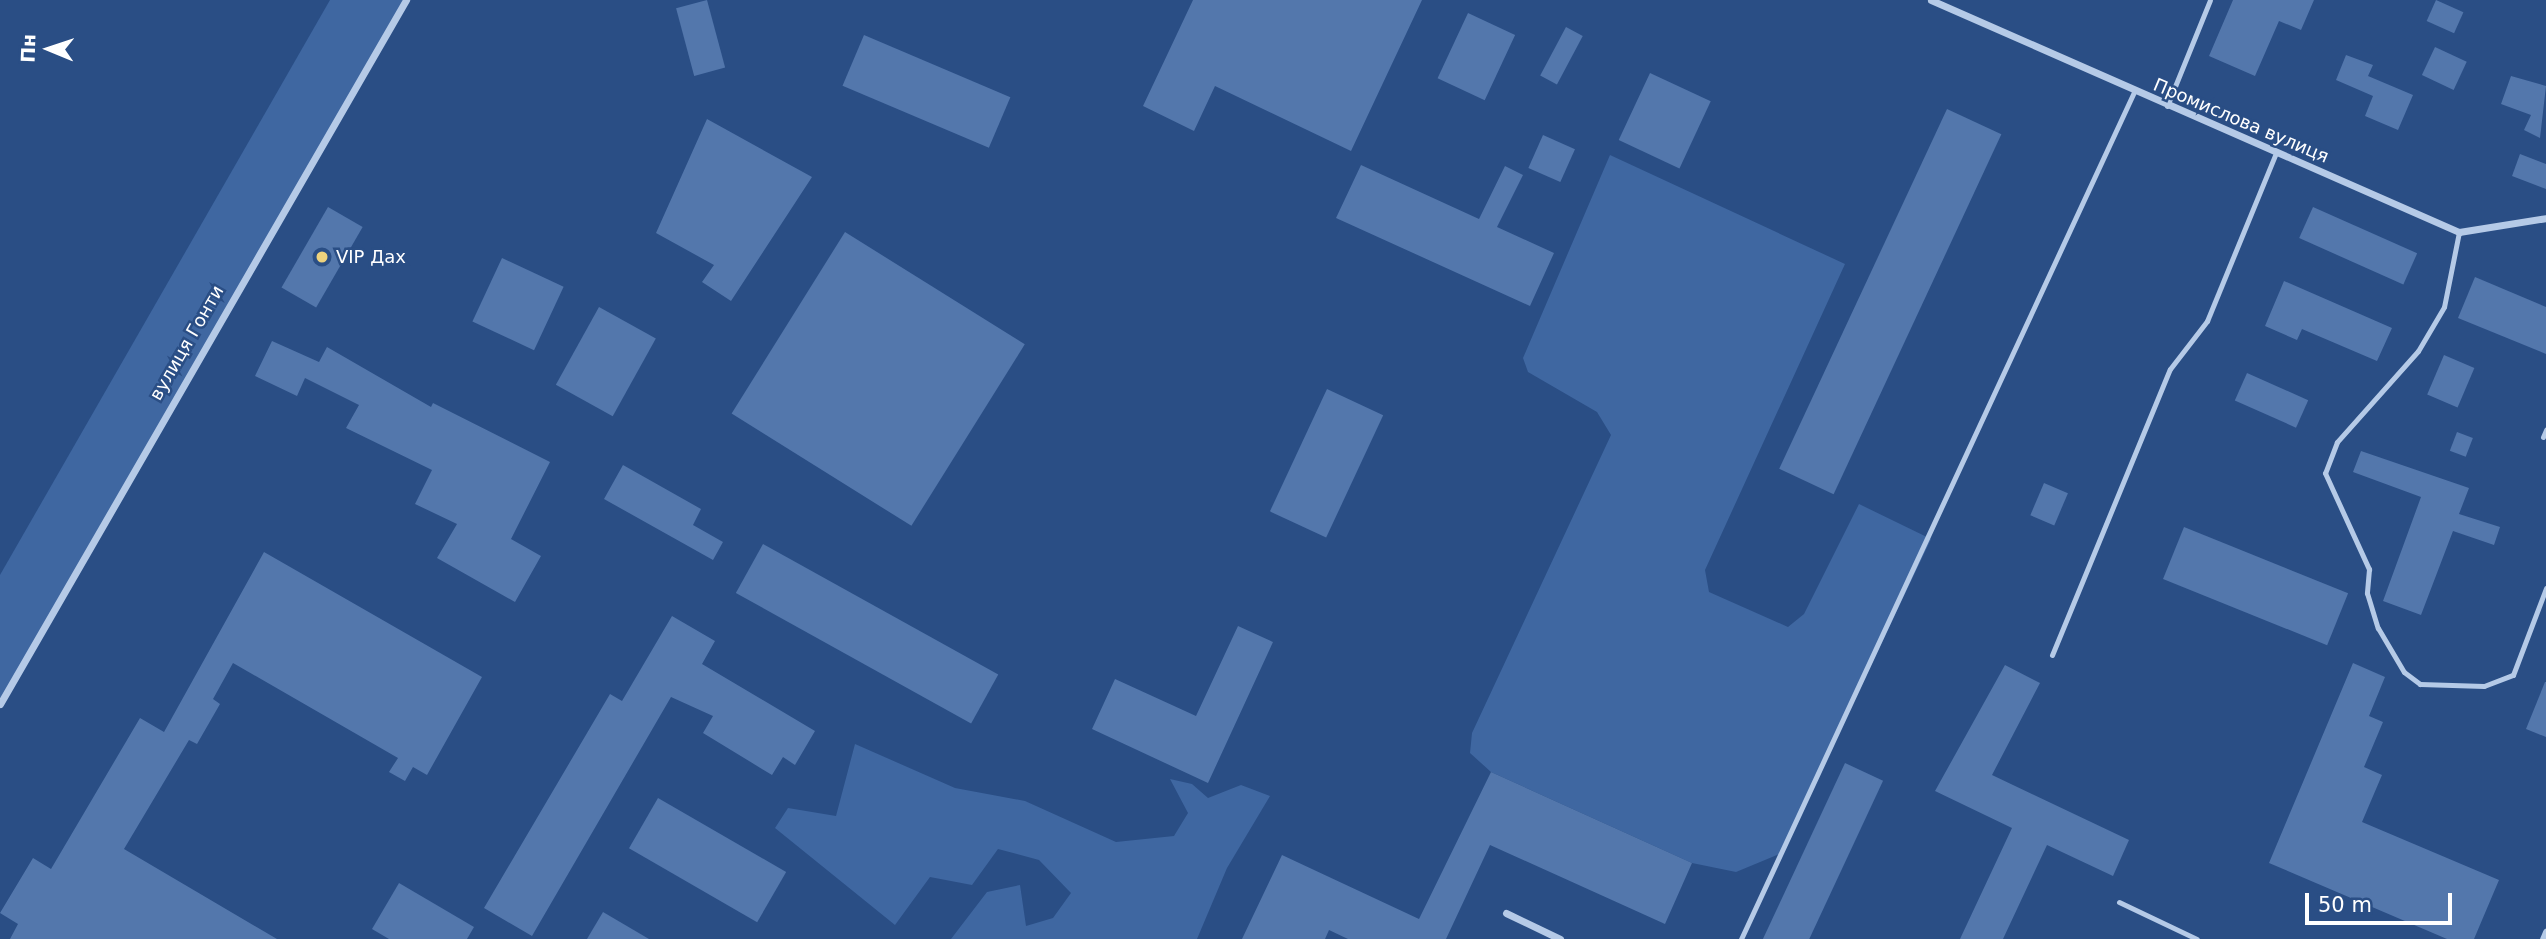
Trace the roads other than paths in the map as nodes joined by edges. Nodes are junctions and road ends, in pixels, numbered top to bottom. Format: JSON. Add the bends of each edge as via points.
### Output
{"nodes":[{"id":1,"x":406,"y":0,"type":"edge"},
{"id":2,"x":1931,"y":0,"type":"edge"},
{"id":3,"x":2210,"y":0,"type":"edge"},
{"id":4,"x":2134,"y":92,"type":"junction"},
{"id":5,"x":2167,"y":106,"type":"junction"},
{"id":6,"x":2276,"y":153,"type":"junction"},
{"id":7,"x":2546,"y":218,"type":"edge"},
{"id":8,"x":2459,"y":232,"type":"junction"},
{"id":9,"x":2546,"y":430,"type":"edge"},
{"id":10,"x":2543,"y":437,"type":"dead end"},
{"id":11,"x":2546,"y":588,"type":"edge"},
{"id":12,"x":2052,"y":654,"type":"dead end"},
{"id":13,"x":0,"y":704,"type":"edge"},
{"id":14,"x":2119,"y":902,"type":"dead end"},
{"id":15,"x":1506,"y":913,"type":"dead end"},
{"id":16,"x":2546,"y":932,"type":"edge"},
{"id":17,"x":1560,"y":939,"type":"edge"},
{"id":18,"x":1741,"y":939,"type":"edge"},
{"id":19,"x":2197,"y":939,"type":"edge"},
{"id":20,"x":2543,"y":939,"type":"edge"}],
"edges":[{"from":1,"to":13,"type":"street","name":"вулиця Гонти"},
{"from":2,"to":4,"type":"street","name":"Промислова вулиця"},
{"from":3,"to":5,"type":"lane"},
{"from":4,"to":5,"type":"street","name":"Промислова вулиця"},
{"from":4,"to":18,"type":"lane"},
{"from":5,"to":6,"type":"street","name":"Промислова вулиця"},
{"from":6,"to":8,"type":"street","name":"Промислова вулиця"},
{"from":6,"to":12,"type":"lane","via":[[2207,321],[2170,369]]},
{"from":7,"to":8,"type":"street"},
{"from":8,"to":11,"type":"lane","via":[[2444,307],[2418,351],[2337,442],[2325,473],[2369,569],[2367,593],[2378,628],[2404,672],[2420,684],[2484,686],[2513,675]]},
{"from":9,"to":10,"type":"lane"},
{"from":14,"to":19,"type":"lane"},
{"from":15,"to":17,"type":"street"},
{"from":16,"to":20,"type":"street"}]}
